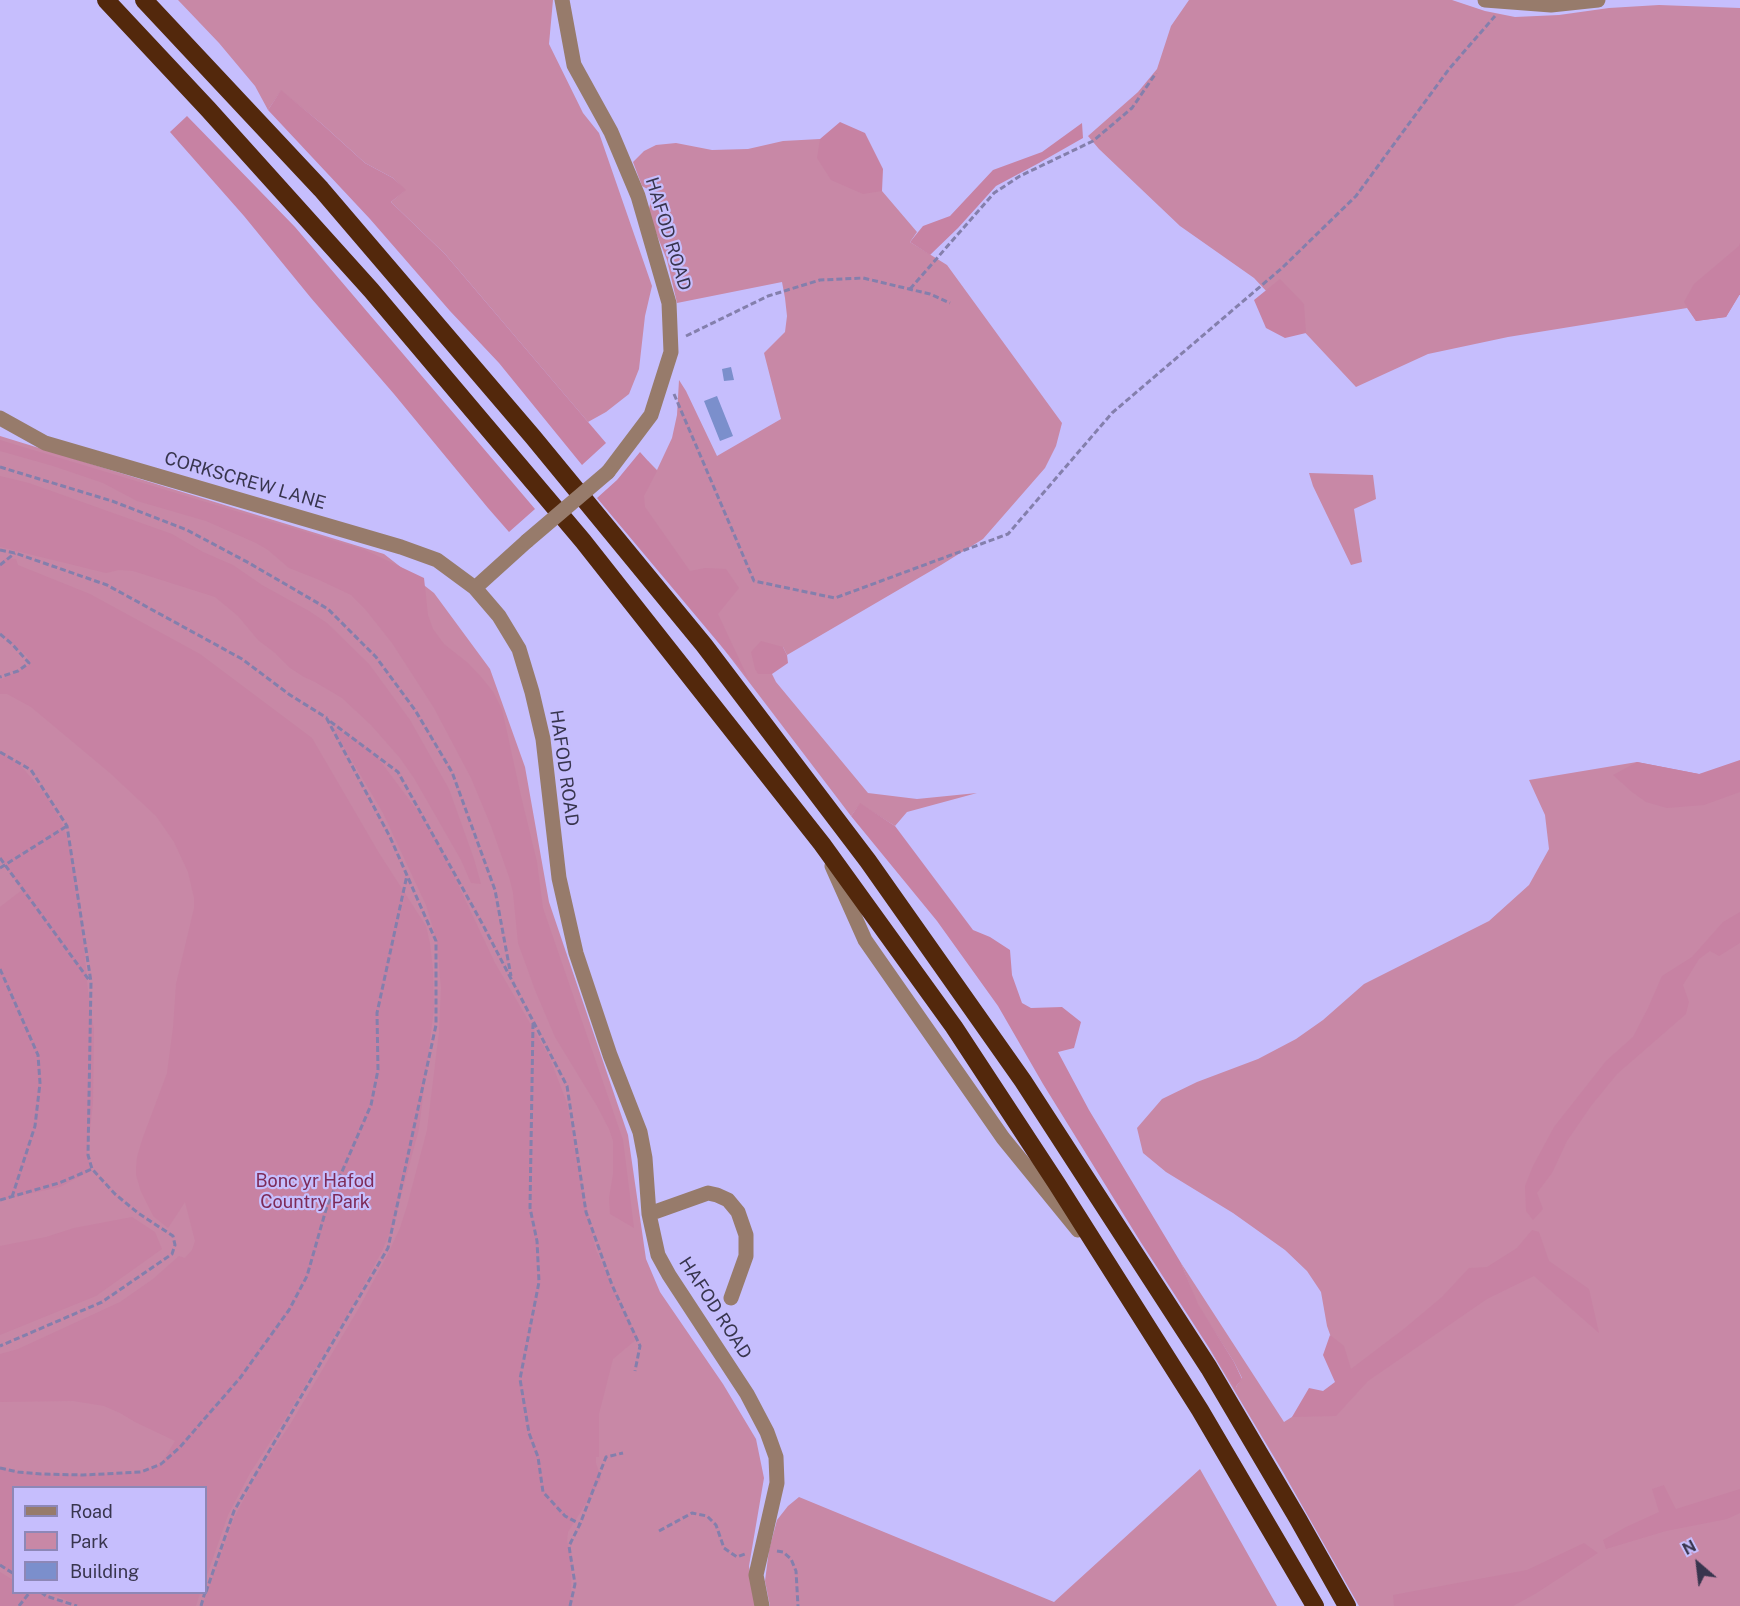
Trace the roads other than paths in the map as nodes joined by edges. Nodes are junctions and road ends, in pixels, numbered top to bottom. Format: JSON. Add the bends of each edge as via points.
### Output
{"nodes":[{"id":1,"x":106,"y":0,"type":"edge"},
{"id":2,"x":144,"y":0,"type":"edge"},
{"id":3,"x":562,"y":0,"type":"edge"},
{"id":4,"x":1485,"y":0,"type":"edge"},
{"id":5,"x":1598,"y":0,"type":"edge"},
{"id":6,"x":0,"y":418,"type":"edge"},
{"id":7,"x":475,"y":588,"type":"junction"},
{"id":8,"x":649,"y":1214,"type":"junction"},
{"id":9,"x":731,"y":1298,"type":"dead end"},
{"id":10,"x":762,"y":1606,"type":"edge"},
{"id":11,"x":1315,"y":1606,"type":"edge"},
{"id":12,"x":1347,"y":1606,"type":"edge"}],
"edges":[{"from":1,"to":11,"type":"highway","via":[[371,290],[583,541],[822,844],[954,1027],[1057,1184],[1200,1410]]},
{"from":2,"to":12,"type":"highway","via":[[321,189],[533,437],[704,645],[868,861],[1023,1081],[1209,1368]]},
{"from":3,"to":7,"type":"street","name":"HAFOD ROAD","bridge":true,"via":[[574,65],[611,132],[638,196],[669,303],[671,352],[651,415],[608,472]]},
{"from":4,"to":5,"type":"street","via":[[1551,5]]},
{"from":6,"to":7,"type":"street","name":"CORKSCREW LANE","via":[[45,443],[401,547],[437,560]]},
{"from":7,"to":8,"type":"street","name":"HAFOD ROAD","via":[[500,616],[519,649],[532,692],[543,739],[559,878],[576,953],[640,1132]]},
{"from":8,"to":9,"type":"street","via":[[708,1193],[728,1200],[738,1212],[746,1235],[746,1256]]},
{"from":8,"to":10,"type":"street","name":"HAFOD ROAD","via":[[658,1255],[747,1394],[776,1457],[777,1484],[756,1575]]}]}
